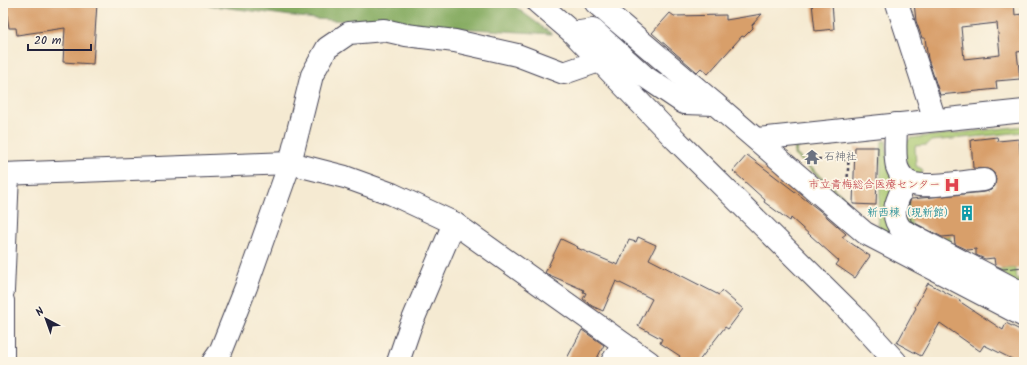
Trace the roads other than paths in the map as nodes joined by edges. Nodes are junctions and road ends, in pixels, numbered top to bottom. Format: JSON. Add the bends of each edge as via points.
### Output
{"nodes":[{"id":1,"x":538,"y":3,"type":"edge"},
{"id":2,"x":596,"y":3,"type":"edge"},
{"id":3,"x":897,"y":3,"type":"edge"},
{"id":4,"x":573,"y":33,"type":"junction"},
{"id":5,"x":599,"y":61,"type":"junction"},
{"id":6,"x":715,"y":104,"type":"junction"},
{"id":7,"x":1024,"y":111,"type":"edge"},
{"id":8,"x":935,"y":120,"type":"junction"},
{"id":9,"x":896,"y":124,"type":"junction"},
{"id":10,"x":757,"y":139,"type":"junction"},
{"id":11,"x":290,"y":163,"type":"junction"},
{"id":12,"x":5,"y":174,"type":"edge"},
{"id":13,"x":984,"y":180,"type":"dead end"},
{"id":14,"x":906,"y":181,"type":"junction"},
{"id":15,"x":454,"y":223,"type":"junction"},
{"id":16,"x":3,"y":291,"type":"edge"},
{"id":17,"x":1024,"y":294,"type":"edge"},
{"id":18,"x":3,"y":301,"type":"edge"},
{"id":19,"x":1024,"y":316,"type":"edge"},
{"id":20,"x":623,"y":344,"type":"junction"},
{"id":21,"x":3,"y":362,"type":"edge"},
{"id":22,"x":213,"y":362,"type":"edge"},
{"id":23,"x":398,"y":362,"type":"edge"},
{"id":24,"x":612,"y":362,"type":"edge"},
{"id":25,"x":649,"y":362,"type":"edge"},
{"id":26,"x":896,"y":362,"type":"edge"}],
"edges":[{"from":1,"to":4,"type":"street"},
{"from":2,"to":6,"type":"street"},
{"from":3,"to":8,"type":"street"},
{"from":4,"to":5,"type":"street"},
{"from":4,"to":6,"type":"street","via":[[593,30],[644,76],[684,103]]},
{"from":5,"to":11,"type":"street","via":[[564,72],[517,55],[455,41],[384,30],[349,33],[327,48],[312,75]]},
{"from":5,"to":26,"type":"street","via":[[853,315]]},
{"from":6,"to":10,"type":"street"},
{"from":7,"to":8,"type":"street"},
{"from":8,"to":9,"type":"street"},
{"from":9,"to":10,"type":"street"},
{"from":9,"to":14,"type":"street","via":[[896,162]]},
{"from":10,"to":19,"type":"street","via":[[864,232]]},
{"from":11,"to":12,"type":"street"},
{"from":11,"to":15,"type":"street","via":[[345,177],[392,194]]},
{"from":11,"to":22,"type":"street","via":[[246,287],[220,352]]},
{"from":12,"to":16,"type":"street"},
{"from":13,"to":14,"type":"street","via":[[925,186]]},
{"from":14,"to":17,"type":"street","via":[[894,208],[896,220],[902,230]]},
{"from":15,"to":20,"type":"street"},
{"from":15,"to":23,"type":"street"},
{"from":18,"to":21,"type":"street"},
{"from":20,"to":24,"type":"street"},
{"from":20,"to":25,"type":"street"}]}
